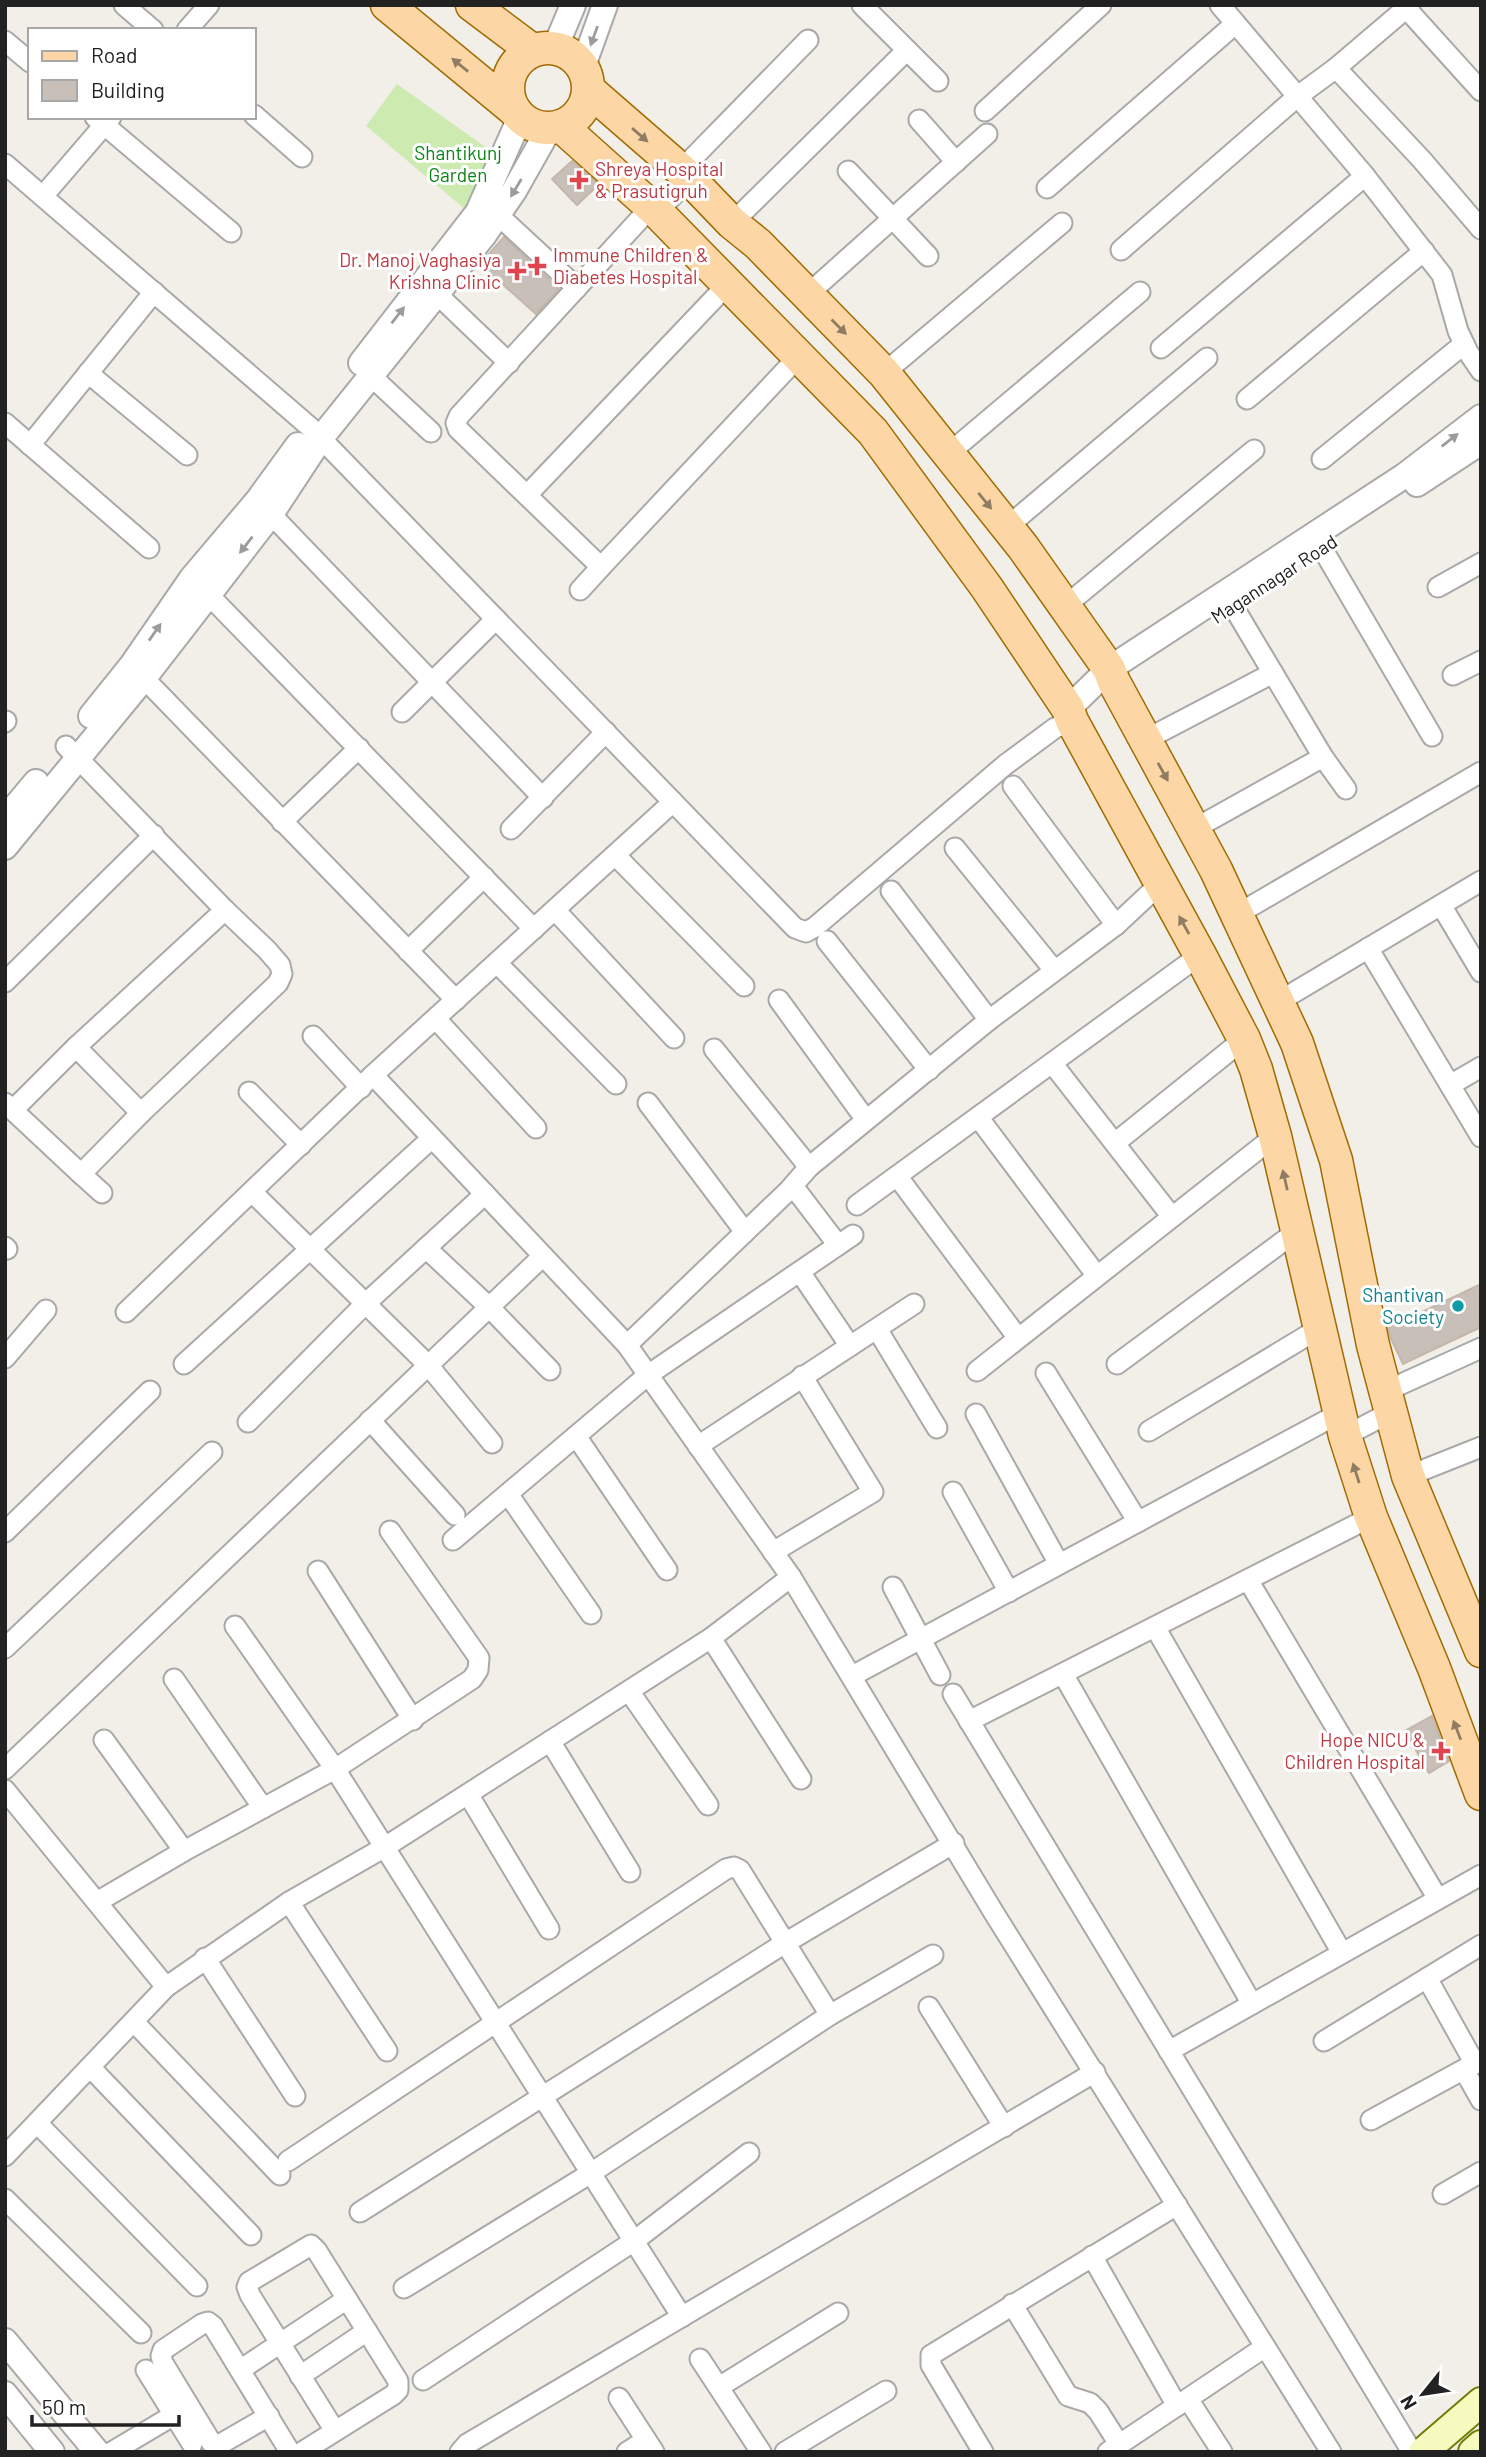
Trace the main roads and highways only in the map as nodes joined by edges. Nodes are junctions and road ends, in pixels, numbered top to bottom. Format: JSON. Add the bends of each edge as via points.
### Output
{"nodes":[{"id":1,"x":387,"y":5,"type":"edge"},
{"id":2,"x":472,"y":5,"type":"edge"},
{"id":3,"x":544,"y":49,"type":"junction"},
{"id":4,"x":586,"y":78,"type":"junction"},
{"id":5,"x":536,"y":120,"type":"junction"},
{"id":6,"x":1479,"y":1644,"type":"edge"},
{"id":7,"x":1481,"y":1794,"type":"edge"},
{"id":8,"x":1481,"y":2402,"type":"edge"},
{"id":9,"x":1481,"y":2445,"type":"edge"},
{"id":10,"x":1423,"y":2452,"type":"edge"},
{"id":11,"x":1473,"y":2452,"type":"edge"}],
"edges":[{"from":5,"to":1,"type":"main road","one_way":true},
{"from":2,"to":3,"type":"main road"},
{"from":3,"to":4,"type":"main road","via":[[571,54]]},
{"from":3,"to":5,"type":"main road","via":[[518,60],[509,75],[508,92]]},
{"from":4,"to":5,"type":"main road","via":[[585,104],[577,117]]},
{"from":4,"to":6,"type":"main road","one_way":true,"via":[[884,373],[1007,527],[1111,676],[1194,829],[1297,1043],[1336,1160],[1373,1345],[1408,1476]]},
{"from":7,"to":5,"type":"main road","one_way":true,"via":[[1371,1517],[1341,1425],[1256,1069],[1161,883],[987,588],[873,432],[654,209]]},
{"from":8,"to":10,"type":"main road"},
{"from":9,"to":11,"type":"main road"}]}
